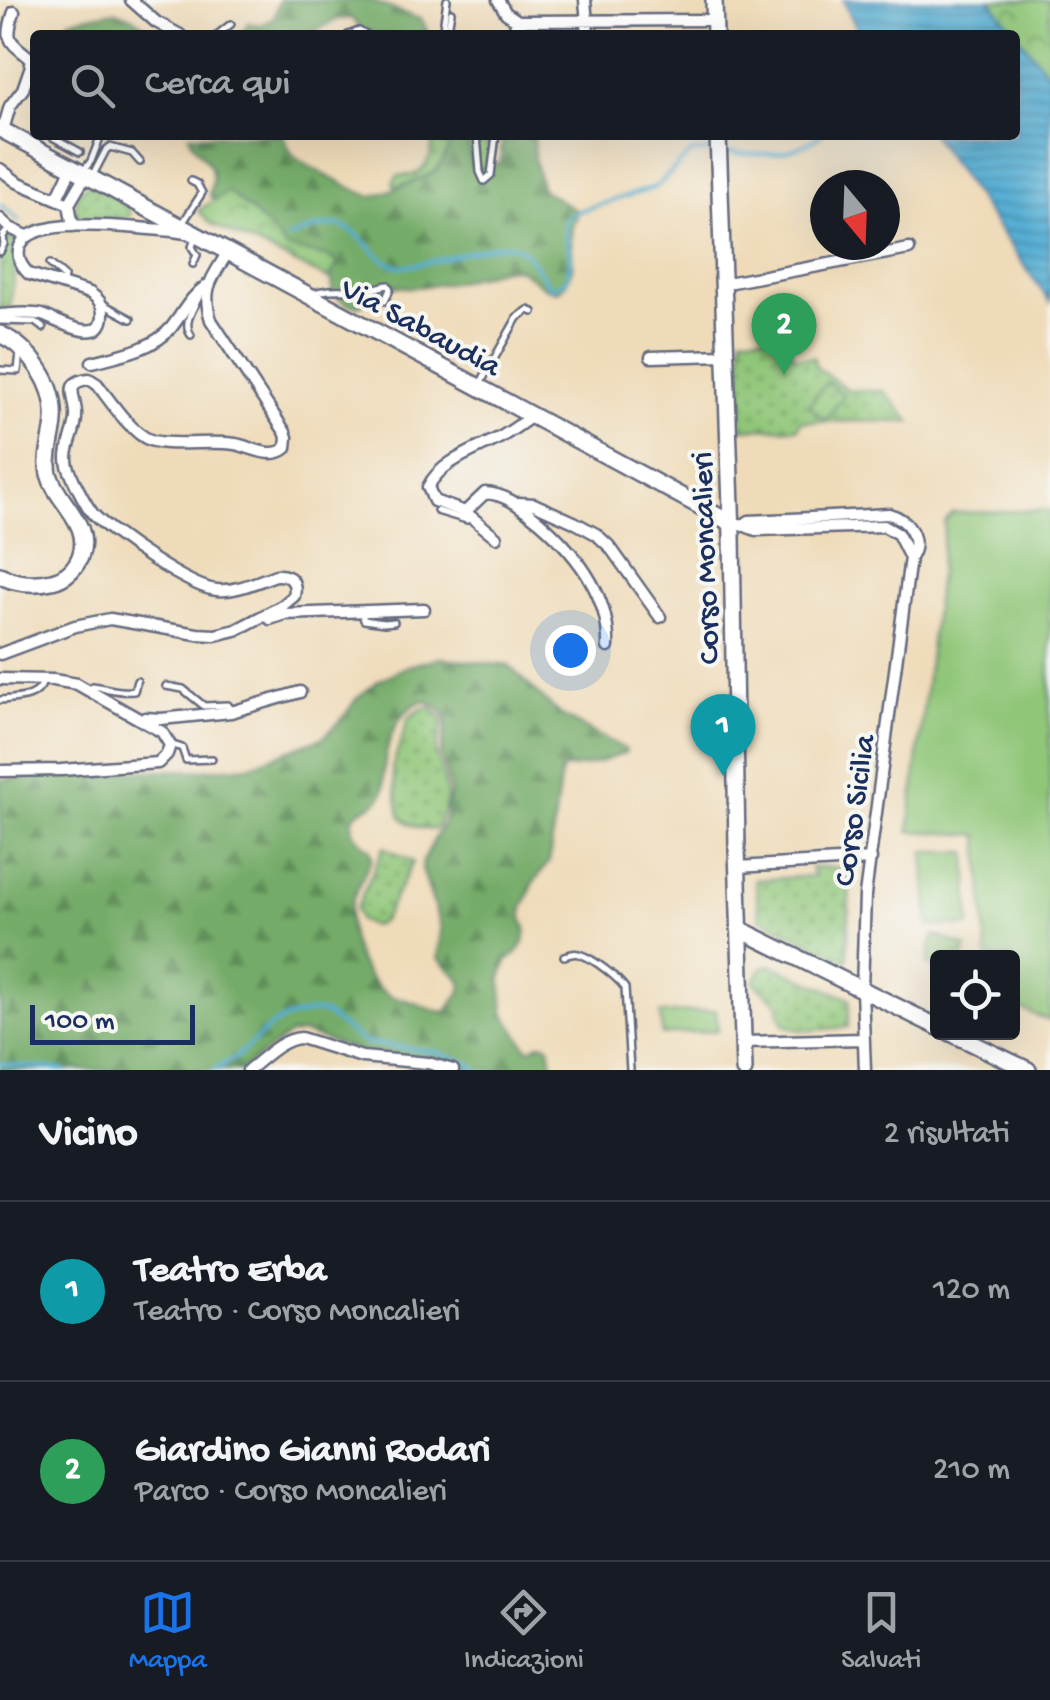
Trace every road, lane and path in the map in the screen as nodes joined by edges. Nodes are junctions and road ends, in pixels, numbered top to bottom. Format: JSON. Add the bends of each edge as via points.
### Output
{"nodes":[{"id":1,"x":131,"y":0,"type":"edge"},
{"id":2,"x":447,"y":0,"type":"edge"},
{"id":3,"x":498,"y":0,"type":"edge"},
{"id":4,"x":585,"y":0,"type":"edge"},
{"id":5,"x":714,"y":0,"type":"edge"},
{"id":6,"x":14,"y":12,"type":"dead end"},
{"id":7,"x":451,"y":12,"type":"dead end"},
{"id":8,"x":587,"y":20,"type":"junction"},
{"id":9,"x":518,"y":21,"type":"junction"},
{"id":10,"x":231,"y":24,"type":"dead end"},
{"id":11,"x":714,"y":28,"type":"edge"},
{"id":12,"x":169,"y":30,"type":"edge"},
{"id":13,"x":223,"y":30,"type":"edge"},
{"id":14,"x":444,"y":30,"type":"edge"},
{"id":15,"x":446,"y":30,"type":"edge"},
{"id":16,"x":514,"y":30,"type":"edge"},
{"id":17,"x":588,"y":30,"type":"edge"},
{"id":18,"x":30,"y":58,"type":"edge"},
{"id":19,"x":30,"y":69,"type":"edge"},
{"id":20,"x":2,"y":129,"type":"edge"},
{"id":21,"x":30,"y":139,"type":"edge"},
{"id":22,"x":53,"y":140,"type":"edge"},
{"id":23,"x":99,"y":140,"type":"edge"},
{"id":24,"x":477,"y":140,"type":"edge"},
{"id":25,"x":495,"y":140,"type":"edge"},
{"id":26,"x":718,"y":140,"type":"edge"},
{"id":27,"x":36,"y":141,"type":"edge"},
{"id":28,"x":140,"y":162,"type":"dead end"},
{"id":29,"x":0,"y":169,"type":"edge"},
{"id":30,"x":82,"y":169,"type":"junction"},
{"id":31,"x":191,"y":181,"type":"dead end"},
{"id":32,"x":57,"y":198,"type":"junction"},
{"id":33,"x":69,"y":204,"type":"junction"},
{"id":34,"x":0,"y":219,"type":"edge"},
{"id":35,"x":72,"y":226,"type":"junction"},
{"id":36,"x":180,"y":226,"type":"junction"},
{"id":37,"x":10,"y":228,"type":"junction"},
{"id":38,"x":27,"y":236,"type":"junction"},
{"id":39,"x":197,"y":236,"type":"junction"},
{"id":40,"x":909,"y":249,"type":"dead end"},
{"id":41,"x":0,"y":252,"type":"edge"},
{"id":42,"x":228,"y":252,"type":"junction"},
{"id":43,"x":50,"y":264,"type":"dead end"},
{"id":44,"x":194,"y":264,"type":"dead end"},
{"id":45,"x":62,"y":284,"type":"junction"},
{"id":46,"x":722,"y":284,"type":"junction"},
{"id":47,"x":206,"y":286,"type":"junction"},
{"id":48,"x":308,"y":294,"type":"junction"},
{"id":49,"x":385,"y":301,"type":"dead end"},
{"id":50,"x":100,"y":302,"type":"junction"},
{"id":51,"x":533,"y":312,"type":"dead end"},
{"id":52,"x":0,"y":318,"type":"edge"},
{"id":53,"x":131,"y":319,"type":"dead end"},
{"id":54,"x":44,"y":328,"type":"dead end"},
{"id":55,"x":0,"y":334,"type":"edge"},
{"id":56,"x":191,"y":334,"type":"dead end"},
{"id":57,"x":20,"y":348,"type":"junction"},
{"id":58,"x":724,"y":355,"type":"junction"},
{"id":59,"x":652,"y":357,"type":"dead end"},
{"id":60,"x":92,"y":362,"type":"dead end"},
{"id":61,"x":0,"y":370,"type":"edge"},
{"id":62,"x":479,"y":387,"type":"junction"},
{"id":63,"x":532,"y":416,"type":"junction"},
{"id":64,"x":518,"y":503,"type":"junction"},
{"id":65,"x":437,"y":511,"type":"dead end"},
{"id":66,"x":470,"y":515,"type":"junction"},
{"id":67,"x":738,"y":524,"type":"junction"},
{"id":68,"x":496,"y":537,"type":"dead end"},
{"id":69,"x":0,"y":574,"type":"edge"},
{"id":70,"x":424,"y":609,"type":"dead end"},
{"id":71,"x":361,"y":611,"type":"junction"},
{"id":72,"x":660,"y":617,"type":"dead end"},
{"id":73,"x":394,"y":622,"type":"dead end"},
{"id":74,"x":238,"y":628,"type":"junction"},
{"id":75,"x":608,"y":647,"type":"dead end"},
{"id":76,"x":0,"y":654,"type":"edge"},
{"id":77,"x":0,"y":680,"type":"edge"},
{"id":78,"x":43,"y":680,"type":"junction"},
{"id":79,"x":137,"y":681,"type":"dead end"},
{"id":80,"x":166,"y":686,"type":"dead end"},
{"id":81,"x":90,"y":691,"type":"junction"},
{"id":82,"x":300,"y":692,"type":"dead end"},
{"id":83,"x":0,"y":700,"type":"edge"},
{"id":84,"x":231,"y":712,"type":"junction"},
{"id":85,"x":139,"y":718,"type":"junction"},
{"id":86,"x":170,"y":745,"type":"junction"},
{"id":87,"x":212,"y":759,"type":"dead end"},
{"id":88,"x":0,"y":770,"type":"edge"},
{"id":89,"x":871,"y":859,"type":"junction"},
{"id":90,"x":738,"y":866,"type":"junction"},
{"id":91,"x":739,"y":929,"type":"junction"},
{"id":92,"x":564,"y":956,"type":"dead end"},
{"id":93,"x":862,"y":990,"type":"junction"},
{"id":94,"x":930,"y":1023,"type":"edge"},
{"id":95,"x":863,"y":1039,"type":"junction"},
{"id":96,"x":966,"y":1040,"type":"edge"},
{"id":97,"x":743,"y":1042,"type":"junction"},
{"id":98,"x":248,"y":1070,"type":"edge"},
{"id":99,"x":453,"y":1070,"type":"edge"},
{"id":100,"x":630,"y":1070,"type":"edge"},
{"id":101,"x":744,"y":1070,"type":"edge"},
{"id":102,"x":865,"y":1070,"type":"edge"},
{"id":103,"x":1028,"y":1070,"type":"edge"}],
"edges":[{"from":1,"to":12,"type":"street"},
{"from":2,"to":14,"type":"lane"},
{"from":3,"to":9,"type":"street"},
{"from":4,"to":8,"type":"street"},
{"from":5,"to":11,"type":"main road"},
{"from":6,"to":18,"type":"street","via":[[9,40]]},
{"from":7,"to":15,"type":"lane"},
{"from":8,"to":9,"type":"street"},
{"from":8,"to":11,"type":"street"},
{"from":8,"to":17,"type":"street"},
{"from":9,"to":16,"type":"street"},
{"from":10,"to":13,"type":"lane"},
{"from":19,"to":20,"type":"street"},
{"from":20,"to":21,"type":"main road"},
{"from":22,"to":30,"type":"lane"},
{"from":23,"to":30,"type":"lane"},
{"from":24,"to":25,"type":"lane","via":[[484,182]]},
{"from":26,"to":46,"type":"main road","name":"Corso Moncalieri"},
{"from":27,"to":30,"type":"main road"},
{"from":28,"to":30,"type":"lane","via":[[110,147]]},
{"from":29,"to":32,"type":"street"},
{"from":30,"to":32,"type":"street"},
{"from":30,"to":33,"type":"street"},
{"from":30,"to":36,"type":"main road"},
{"from":31,"to":36,"type":"lane","via":[[202,193]]},
{"from":32,"to":33,"type":"street"},
{"from":33,"to":35,"type":"street"},
{"from":34,"to":37,"type":"street"},
{"from":35,"to":38,"type":"street","name":"Via Sabaudia"},
{"from":35,"to":39,"type":"street","name":"Via Sabaudia"},
{"from":36,"to":39,"type":"main road"},
{"from":37,"to":38,"type":"street"},
{"from":37,"to":41,"type":"lane"},
{"from":38,"to":45,"type":"street","via":[[18,252],[22,268]]},
{"from":39,"to":42,"type":"main road","name":"Via Sabaudia"},
{"from":39,"to":44,"type":"lane"},
{"from":40,"to":46,"type":"street"},
{"from":42,"to":47,"type":"street"},
{"from":42,"to":48,"type":"main road","name":"Via Sabaudia"},
{"from":43,"to":45,"type":"lane","via":[[64,276]]},
{"from":45,"to":50,"type":"street"},
{"from":46,"to":58,"type":"main road","name":"Corso Moncalieri"},
{"from":47,"to":56,"type":"lane","via":[[190,312]]},
{"from":47,"to":60,"type":"street","via":[[152,344]]},
{"from":47,"to":74,"type":"street","via":[[211,320],[288,437],[286,448],[271,454],[232,443],[150,440],[89,378],[73,386],[76,427],[67,458],[96,516],[191,583],[219,591],[276,575],[293,579],[290,601]]},
{"from":48,"to":49,"type":"lane","via":[[388,285]]},
{"from":48,"to":62,"type":"main road","name":"Via Sabaudia"},
{"from":50,"to":52,"type":"street","via":[[102,321],[84,331],[44,316]]},
{"from":50,"to":53,"type":"lane"},
{"from":51,"to":62,"type":"lane","via":[[517,318]]},
{"from":52,"to":54,"type":"lane"},
{"from":55,"to":57,"type":"main road"},
{"from":57,"to":61,"type":"lane","via":[[18,371]]},
{"from":57,"to":69,"type":"main road","via":[[48,386],[54,420],[48,469],[83,540],[78,562],[63,577],[39,583]]},
{"from":58,"to":59,"type":"street"},
{"from":58,"to":67,"type":"main road","name":"Corso Moncalieri"},
{"from":62,"to":63,"type":"main road","name":"Via Sabaudia"},
{"from":63,"to":66,"type":"street","via":[[429,482],[434,501]]},
{"from":63,"to":67,"type":"main road","name":"Via Sabaudia"},
{"from":64,"to":66,"type":"street","via":[[488,492]]},
{"from":64,"to":72,"type":"street","via":[[596,534]]},
{"from":64,"to":75,"type":"street","via":[[584,569],[602,604]]},
{"from":65,"to":66,"type":"lane","via":[[467,520]]},
{"from":66,"to":68,"type":"street"},
{"from":67,"to":89,"type":"street","name":"Corso Sicilia","via":[[889,514],[910,528],[915,545]]},
{"from":67,"to":90,"type":"main road","name":"Corso Moncalieri"},
{"from":70,"to":71,"type":"street"},
{"from":71,"to":73,"type":"lane","via":[[364,620]]},
{"from":71,"to":74,"type":"street","via":[[279,614],[248,631]]},
{"from":74,"to":76,"type":"street","via":[[197,634],[110,619]]},
{"from":77,"to":78,"type":"street"},
{"from":78,"to":81,"type":"street"},
{"from":78,"to":83,"type":"lane","via":[[35,694]]},
{"from":79,"to":81,"type":"lane","via":[[132,692],[93,686]]},
{"from":80,"to":84,"type":"lane","via":[[204,706],[230,706]]},
{"from":81,"to":85,"type":"street"},
{"from":82,"to":84,"type":"street"},
{"from":84,"to":85,"type":"street"},
{"from":85,"to":86,"type":"street"},
{"from":86,"to":87,"type":"lane","via":[[182,748],[186,760]]},
{"from":86,"to":88,"type":"street","via":[[158,764]]},
{"from":89,"to":90,"type":"street"},
{"from":89,"to":93,"type":"street","name":"Corso Sicilia"},
{"from":90,"to":91,"type":"main road","name":"Corso Moncalieri"},
{"from":91,"to":93,"type":"main road"},
{"from":91,"to":97,"type":"main road","name":"Corso Moncalieri"},
{"from":92,"to":100,"type":"lane","via":[[583,955],[625,988]]},
{"from":93,"to":94,"type":"main road"},
{"from":93,"to":95,"type":"street","name":"Corso Sicilia"},
{"from":95,"to":97,"type":"street"},
{"from":95,"to":102,"type":"street","name":"Corso Sicilia"},
{"from":96,"to":103,"type":"main road"},
{"from":97,"to":101,"type":"main road","name":"Corso Moncalieri"},
{"from":98,"to":99,"type":"street","via":[[292,1038]]}]}
